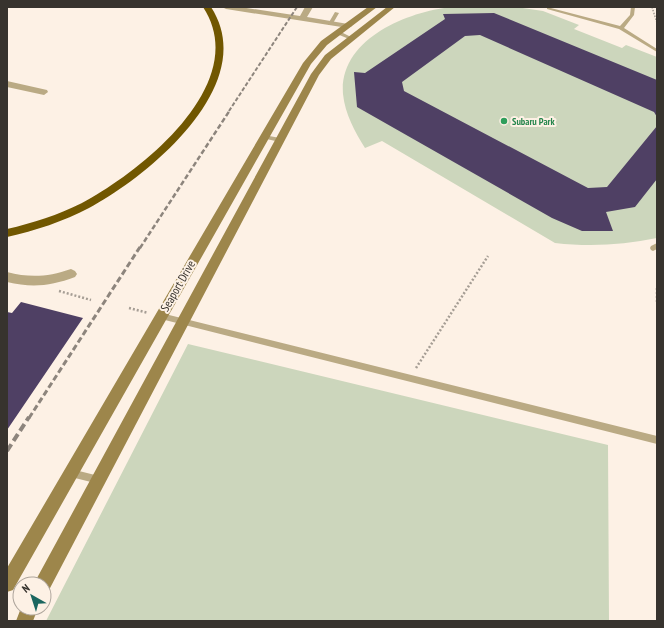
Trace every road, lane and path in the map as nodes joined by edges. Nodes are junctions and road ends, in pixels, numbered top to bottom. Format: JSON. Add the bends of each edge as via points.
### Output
{"nodes":[{"id":1,"x":207,"y":7,"type":"edge"},
{"id":2,"x":226,"y":7,"type":"edge"},
{"id":3,"x":309,"y":7,"type":"edge"},
{"id":4,"x":373,"y":7,"type":"edge"},
{"id":5,"x":391,"y":7,"type":"edge"},
{"id":6,"x":633,"y":7,"type":"edge"},
{"id":7,"x":652,"y":7,"type":"edge"},
{"id":8,"x":548,"y":8,"type":"edge"},
{"id":9,"x":337,"y":13,"type":"dead end"},
{"id":10,"x":302,"y":19,"type":"junction"},
{"id":11,"x":657,"y":23,"type":"edge"},
{"id":12,"x":330,"y":24,"type":"junction"},
{"id":13,"x":621,"y":28,"type":"junction"},
{"id":14,"x":346,"y":32,"type":"junction"},
{"id":15,"x":657,"y":52,"type":"edge"},
{"id":16,"x":7,"y":84,"type":"edge"},
{"id":17,"x":44,"y":92,"type":"dead end"},
{"id":18,"x":264,"y":137,"type":"junction"},
{"id":19,"x":280,"y":140,"type":"junction"},
{"id":20,"x":7,"y":233,"type":"edge"},
{"id":21,"x":488,"y":256,"type":"dead end"},
{"id":22,"x":71,"y":274,"type":"dead end"},
{"id":23,"x":7,"y":277,"type":"edge"},
{"id":24,"x":657,"y":288,"type":"edge"},
{"id":25,"x":657,"y":304,"type":"edge"},
{"id":26,"x":129,"y":308,"type":"dead end"},
{"id":27,"x":161,"y":316,"type":"junction"},
{"id":28,"x":183,"y":322,"type":"junction"},
{"id":29,"x":410,"y":379,"type":"junction"},
{"id":30,"x":657,"y":440,"type":"edge"},
{"id":31,"x":71,"y":473,"type":"junction"},
{"id":32,"x":99,"y":480,"type":"junction"},
{"id":33,"x":47,"y":576,"type":"edge"},
{"id":34,"x":7,"y":584,"type":"edge"}],
"edges":[{"from":1,"to":20,"type":"highway","via":[[220,35],[218,63],[205,101],[188,123],[150,160],[124,181],[93,200],[54,218]]},
{"from":2,"to":10,"type":"street"},
{"from":3,"to":10,"type":"street"},
{"from":4,"to":14,"type":"street","name":"Seaport Drive"},
{"from":5,"to":14,"type":"street","name":"Seaport Drive"},
{"from":6,"to":13,"type":"lane","via":[[632,14]]},
{"from":7,"to":11,"type":"path"},
{"from":8,"to":13,"type":"lane"},
{"from":9,"to":12,"type":"lane"},
{"from":10,"to":12,"type":"street"},
{"from":12,"to":14,"type":"street"},
{"from":13,"to":15,"type":"lane"},
{"from":14,"to":18,"type":"street","name":"Seaport Drive","via":[[324,43],[307,63]]},
{"from":14,"to":19,"type":"street","name":"Seaport Drive","via":[[315,74]]},
{"from":16,"to":17,"type":"street"},
{"from":18,"to":19,"type":"lane"},
{"from":18,"to":27,"type":"street","name":"Seaport Drive"},
{"from":19,"to":28,"type":"street","name":"Seaport Drive"},
{"from":21,"to":29,"type":"path"},
{"from":22,"to":23,"type":"street","via":[[40,283]]},
{"from":24,"to":25,"type":"path"},
{"from":26,"to":27,"type":"path"},
{"from":27,"to":28,"type":"lane"},
{"from":27,"to":31,"type":"street","name":"Seaport Drive"},
{"from":28,"to":29,"type":"lane"},
{"from":28,"to":32,"type":"street","name":"Seaport Drive"},
{"from":29,"to":30,"type":"lane"},
{"from":31,"to":32,"type":"lane"},
{"from":31,"to":34,"type":"street","name":"Seaport Drive"},
{"from":32,"to":33,"type":"street","name":"Seaport Drive"}]}
